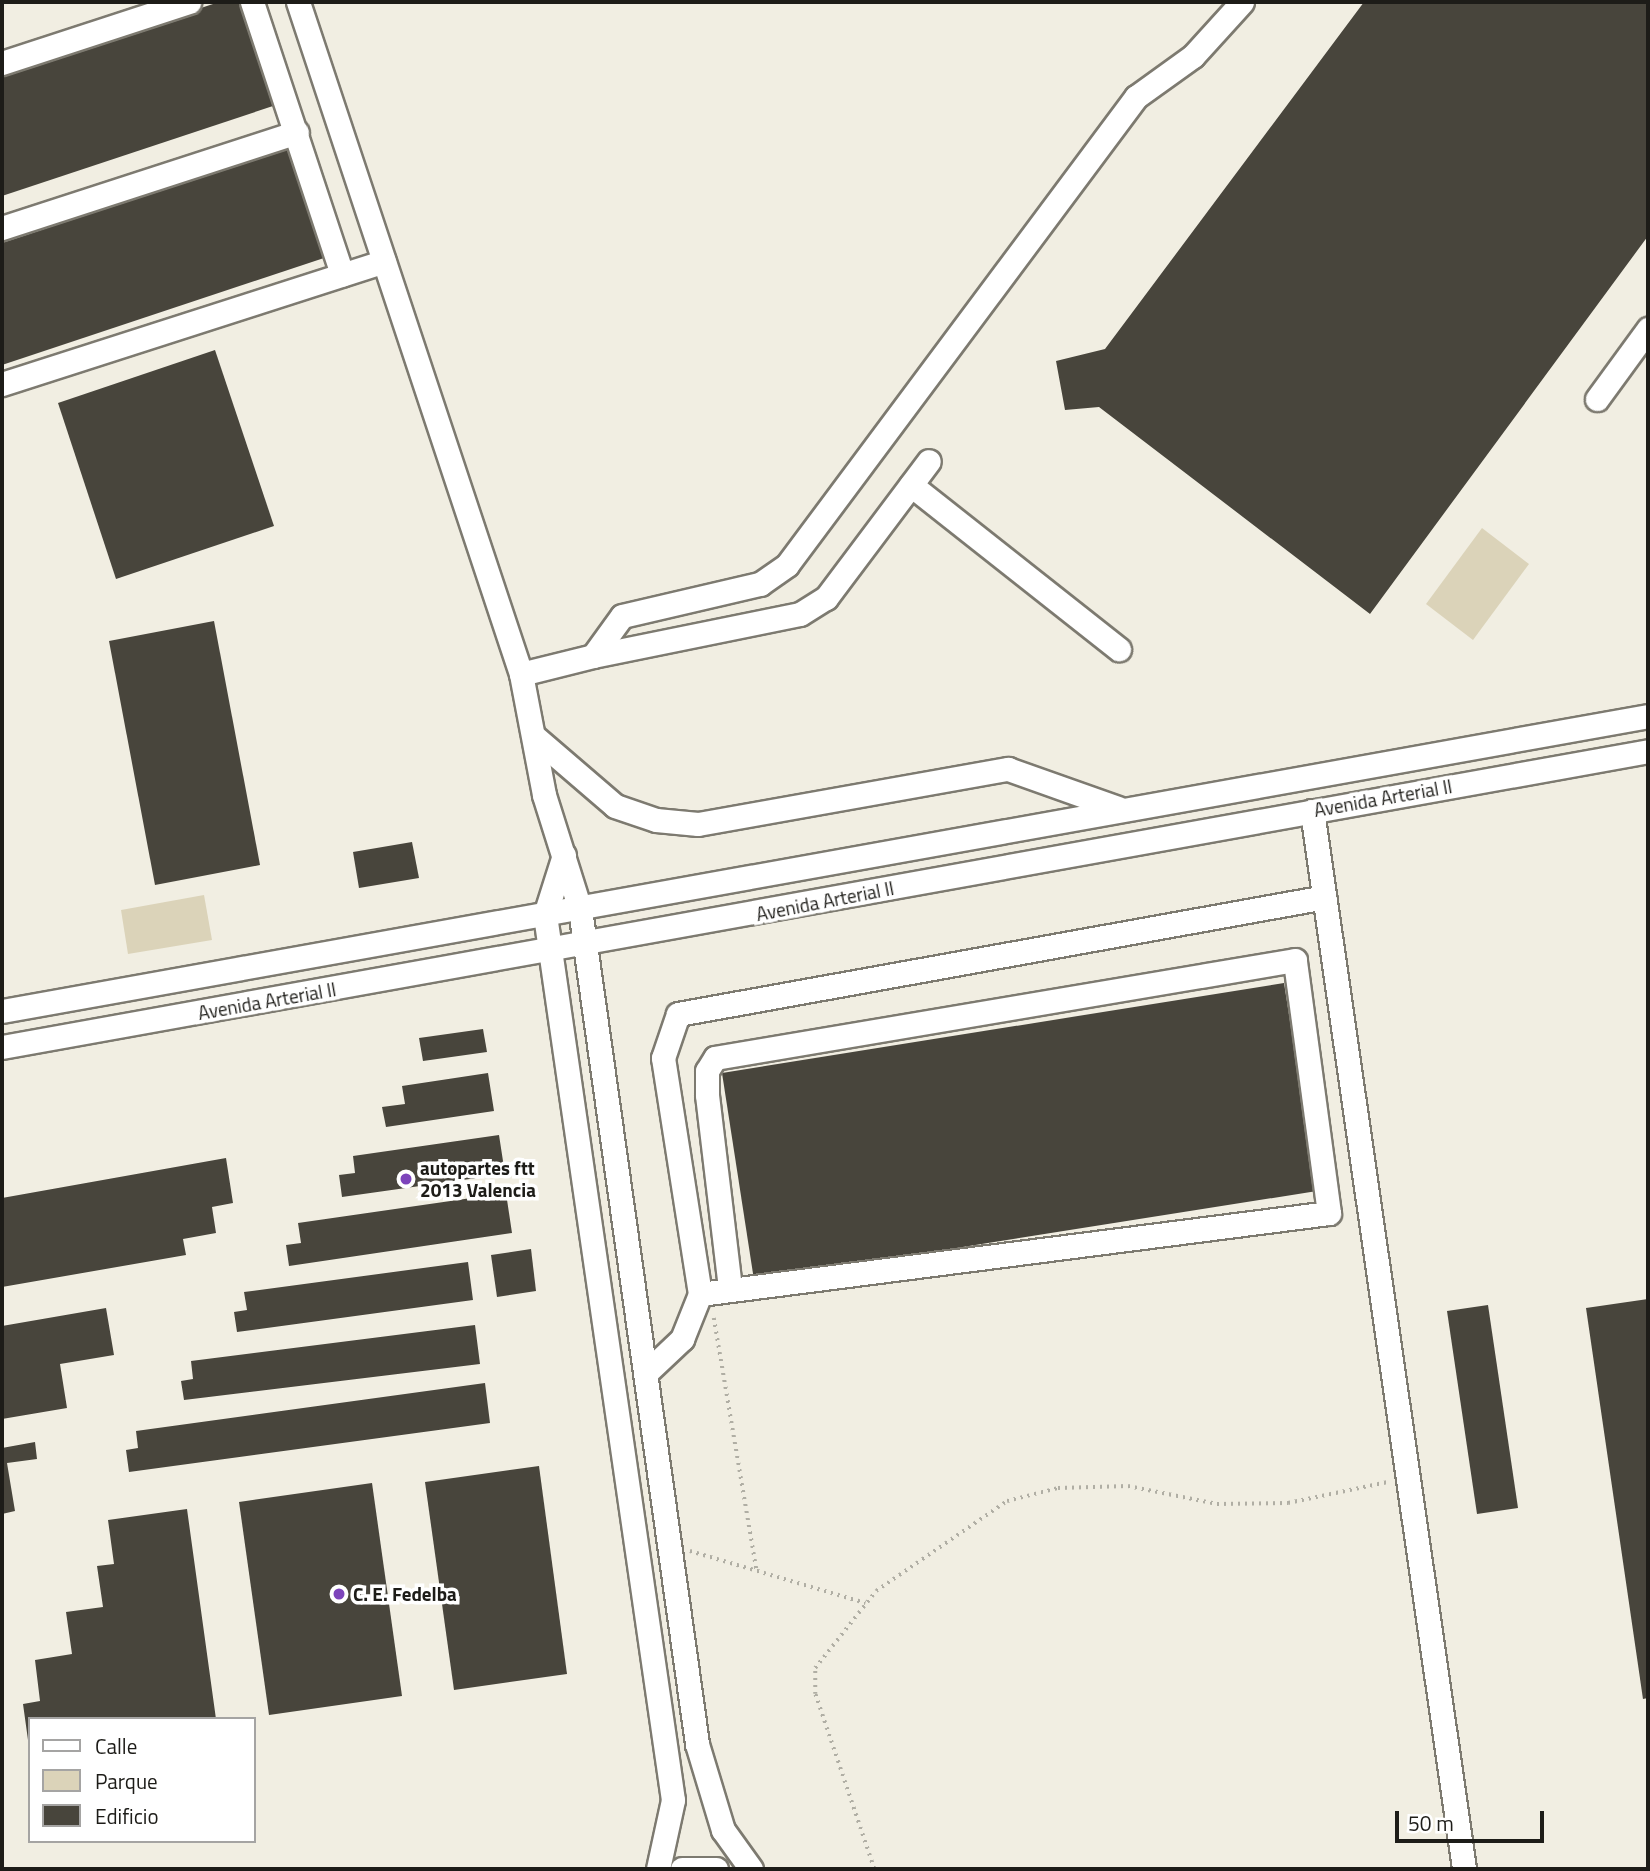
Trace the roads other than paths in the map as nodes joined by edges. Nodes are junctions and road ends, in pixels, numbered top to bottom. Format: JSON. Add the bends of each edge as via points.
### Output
{"nodes":[{"id":1,"x":189,"y":2,"type":"edge"},
{"id":2,"x":253,"y":2,"type":"edge"},
{"id":3,"x":298,"y":2,"type":"edge"},
{"id":4,"x":1242,"y":2,"type":"edge"},
{"id":5,"x":2,"y":63,"type":"edge"},
{"id":6,"x":297,"y":132,"type":"junction"},
{"id":7,"x":2,"y":228,"type":"edge"},
{"id":8,"x":384,"y":261,"type":"junction"},
{"id":9,"x":342,"y":274,"type":"junction"},
{"id":10,"x":1648,"y":329,"type":"edge"},
{"id":11,"x":2,"y":384,"type":"edge"},
{"id":12,"x":1598,"y":399,"type":"dead end"},
{"id":13,"x":929,"y":461,"type":"dead end"},
{"id":14,"x":911,"y":485,"type":"junction"},
{"id":15,"x":1119,"y":649,"type":"dead end"},
{"id":16,"x":593,"y":656,"type":"junction"},
{"id":17,"x":521,"y":674,"type":"junction"},
{"id":18,"x":1648,"y":716,"type":"edge"},
{"id":19,"x":536,"y":738,"type":"junction"},
{"id":20,"x":1648,"y":751,"type":"edge"},
{"id":21,"x":1118,"y":808,"type":"junction"},
{"id":22,"x":1312,"y":811,"type":"junction"},
{"id":23,"x":564,"y":855,"type":"junction"},
{"id":24,"x":1325,"y":897,"type":"junction"},
{"id":25,"x":580,"y":909,"type":"junction"},
{"id":26,"x":545,"y":915,"type":"junction"},
{"id":27,"x":587,"y":946,"type":"junction"},
{"id":28,"x":552,"y":952,"type":"junction"},
{"id":29,"x":2,"y":1011,"type":"edge"},
{"id":30,"x":2,"y":1047,"type":"edge"},
{"id":31,"x":713,"y":1291,"type":"junction"},
{"id":32,"x":646,"y":1373,"type":"junction"},
{"id":33,"x":658,"y":1869,"type":"edge"},
{"id":34,"x":682,"y":1869,"type":"edge"},
{"id":35,"x":716,"y":1869,"type":"edge"},
{"id":36,"x":751,"y":1869,"type":"edge"},
{"id":37,"x":1464,"y":1869,"type":"edge"}],
"edges":[{"from":1,"to":5,"type":"street"},
{"from":2,"to":6,"type":"street"},
{"from":3,"to":8,"type":"street"},
{"from":4,"to":16,"type":"street","via":[[1193,55],[1136,97],[787,565],[760,584],[622,616]]},
{"from":6,"to":7,"type":"street"},
{"from":6,"to":9,"type":"street"},
{"from":8,"to":9,"type":"street"},
{"from":8,"to":17,"type":"street"},
{"from":9,"to":11,"type":"street"},
{"from":10,"to":12,"type":"street"},
{"from":13,"to":14,"type":"street"},
{"from":14,"to":15,"type":"street"},
{"from":14,"to":16,"type":"street","via":[[826,598],[800,614]]},
{"from":16,"to":17,"type":"street"},
{"from":17,"to":19,"type":"street"},
{"from":18,"to":21,"type":"street","name":"Avenida Arterial II"},
{"from":19,"to":21,"type":"street","via":[[615,806],[656,820],[698,824],[1008,769]]},
{"from":19,"to":23,"type":"street","via":[[544,795]]},
{"from":20,"to":22,"type":"street","name":"Avenida Arterial II"},
{"from":21,"to":25,"type":"street","name":"Avenida Arterial II"},
{"from":22,"to":24,"type":"street"},
{"from":22,"to":27,"type":"street","name":"Avenida Arterial II"},
{"from":23,"to":25,"type":"street"},
{"from":23,"to":26,"type":"street"},
{"from":24,"to":31,"type":"street","via":[[678,1014],[663,1058]]},
{"from":24,"to":37,"type":"street"},
{"from":25,"to":26,"type":"street","name":"Avenida Arterial II"},
{"from":25,"to":27,"type":"street"},
{"from":26,"to":28,"type":"street"},
{"from":26,"to":29,"type":"street","name":"Avenida Arterial II"},
{"from":27,"to":28,"type":"street","name":"Avenida Arterial II"},
{"from":27,"to":32,"type":"street"},
{"from":28,"to":30,"type":"street","name":"Avenida Arterial II"},
{"from":28,"to":33,"type":"street","via":[[673,1800]]},
{"from":31,"to":31,"type":"street","via":[[707,1071],[715,1058],[1295,960],[1329,1213]]},
{"from":31,"to":32,"type":"street","via":[[682,1339]]},
{"from":32,"to":36,"type":"street","via":[[709,1796]]},
{"from":34,"to":35,"type":"street"}]}
